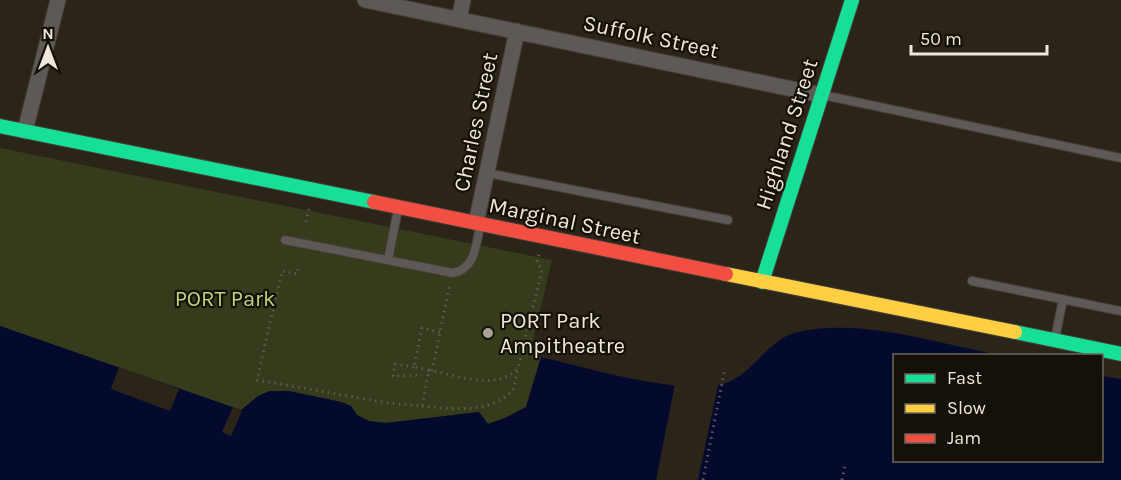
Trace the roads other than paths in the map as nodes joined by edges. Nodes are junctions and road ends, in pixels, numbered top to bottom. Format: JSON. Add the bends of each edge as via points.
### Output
{"nodes":[{"id":1,"x":58,"y":0,"type":"edge"},
{"id":2,"x":365,"y":0,"type":"edge"},
{"id":3,"x":463,"y":0,"type":"edge"},
{"id":4,"x":852,"y":0,"type":"edge"},
{"id":5,"x":459,"y":19,"type":"junction"},
{"id":6,"x":517,"y":31,"type":"junction"},
{"id":7,"x":821,"y":95,"type":"junction"},
{"id":8,"x":0,"y":126,"type":"edge"},
{"id":9,"x":25,"y":131,"type":"junction"},
{"id":10,"x":1121,"y":158,"type":"edge"},
{"id":11,"x":487,"y":173,"type":"junction"},
{"id":12,"x":398,"y":207,"type":"junction"},
{"id":13,"x":728,"y":220,"type":"dead end"},
{"id":14,"x":478,"y":223,"type":"junction"},
{"id":15,"x":285,"y":240,"type":"dead end"},
{"id":16,"x":388,"y":260,"type":"junction"},
{"id":17,"x":972,"y":281,"type":"dead end"},
{"id":18,"x":762,"y":282,"type":"junction"},
{"id":19,"x":1063,"y":299,"type":"junction"},
{"id":20,"x":1121,"y":310,"type":"edge"},
{"id":21,"x":1054,"y":341,"type":"junction"},
{"id":22,"x":1121,"y":354,"type":"edge"}],
"edges":[{"from":1,"to":9,"type":"street"},
{"from":2,"to":5,"type":"street","name":"Suffolk Street"},
{"from":3,"to":5,"type":"street"},
{"from":4,"to":7,"type":"main road","name":"Highland Street"},
{"from":5,"to":6,"type":"street","name":"Suffolk Street"},
{"from":6,"to":7,"type":"street","name":"Suffolk Street"},
{"from":6,"to":11,"type":"street","name":"Charles Street"},
{"from":7,"to":10,"type":"lane"},
{"from":7,"to":18,"type":"main road","name":"Highland Street"},
{"from":8,"to":9,"type":"main road","name":"Marginal Street"},
{"from":9,"to":12,"type":"main road","name":"Marginal Street"},
{"from":11,"to":13,"type":"lane"},
{"from":11,"to":14,"type":"street","name":"Charles Street"},
{"from":12,"to":14,"type":"main road","name":"Marginal Street"},
{"from":12,"to":16,"type":"lane"},
{"from":14,"to":16,"type":"lane","via":[[469,264],[460,272]]},
{"from":14,"to":18,"type":"main road","name":"Marginal Street"},
{"from":15,"to":16,"type":"lane"},
{"from":17,"to":19,"type":"lane"},
{"from":18,"to":21,"type":"main road","name":"Marginal Street"},
{"from":19,"to":20,"type":"lane"},
{"from":19,"to":21,"type":"lane"},
{"from":21,"to":22,"type":"main road","name":"Marginal Street"}]}
